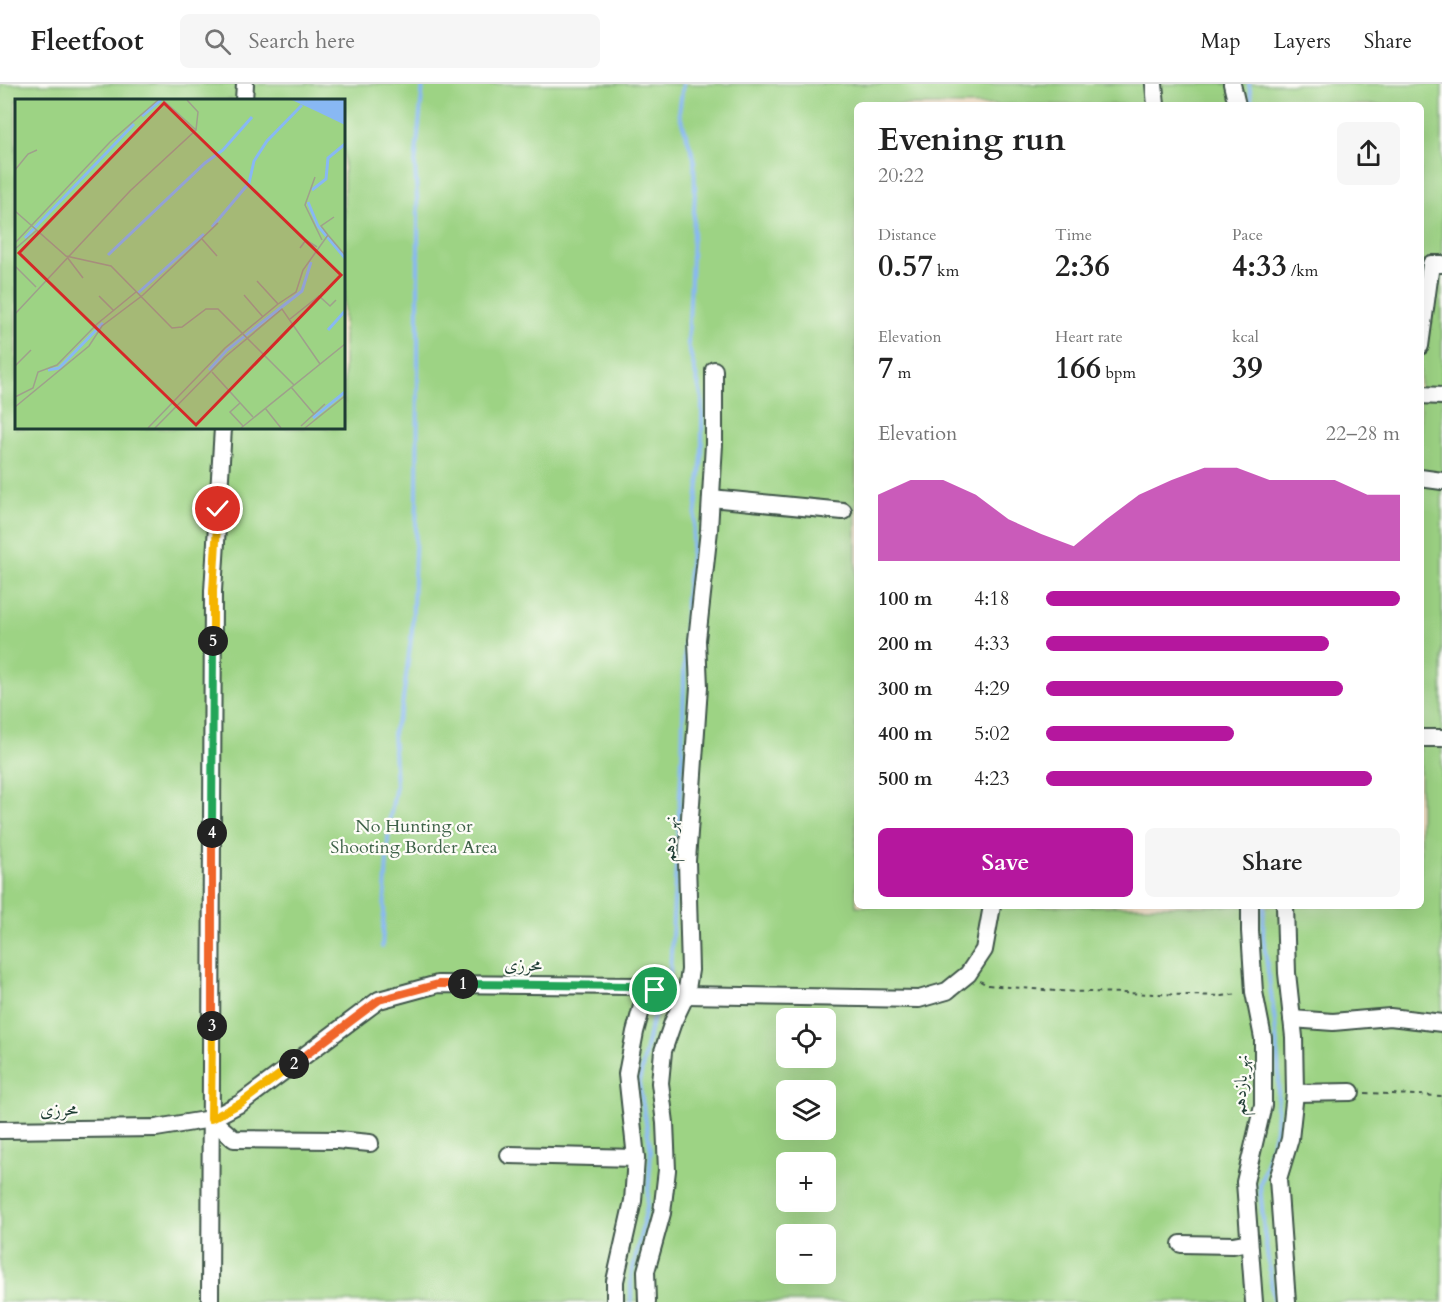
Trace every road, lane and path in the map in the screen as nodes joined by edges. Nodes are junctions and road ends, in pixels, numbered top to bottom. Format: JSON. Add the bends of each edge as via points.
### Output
{"nodes":[{"id":1,"x":1154,"y":84,"type":"edge"},
{"id":2,"x":1232,"y":84,"type":"edge"},
{"id":3,"x":1156,"y":102,"type":"edge"},
{"id":4,"x":1236,"y":102,"type":"edge"},
{"id":5,"x":1442,"y":264,"type":"edge"},
{"id":6,"x":1424,"y":316,"type":"edge"},
{"id":7,"x":714,"y":370,"type":"dead end"},
{"id":8,"x":1424,"y":394,"type":"edge"},
{"id":9,"x":1442,"y":396,"type":"edge"},
{"id":10,"x":224,"y":429,"type":"edge"},
{"id":11,"x":1424,"y":479,"type":"edge"},
{"id":12,"x":1442,"y":482,"type":"edge"},
{"id":13,"x":711,"y":498,"type":"junction"},
{"id":14,"x":843,"y":512,"type":"dead end"},
{"id":15,"x":1424,"y":738,"type":"edge"},
{"id":16,"x":1442,"y":738,"type":"edge"},
{"id":17,"x":991,"y":909,"type":"edge"},
{"id":18,"x":1250,"y":909,"type":"edge"},
{"id":19,"x":1285,"y":909,"type":"edge"},
{"id":20,"x":968,"y":974,"type":"junction"},
{"id":21,"x":651,"y":989,"type":"junction"},
{"id":22,"x":1254,"y":992,"type":"junction"},
{"id":23,"x":681,"y":995,"type":"junction"},
{"id":24,"x":1292,"y":1019,"type":"junction"},
{"id":25,"x":1442,"y":1023,"type":"edge"},
{"id":26,"x":1351,"y":1092,"type":"joint"},
{"id":27,"x":1295,"y":1093,"type":"junction"},
{"id":28,"x":1442,"y":1096,"type":"edge"},
{"id":29,"x":211,"y":1119,"type":"junction"},
{"id":30,"x":0,"y":1130,"type":"edge"},
{"id":31,"x":370,"y":1143,"type":"dead end"},
{"id":32,"x":509,"y":1155,"type":"dead end"},
{"id":33,"x":636,"y":1158,"type":"junction"},
{"id":34,"x":1249,"y":1242,"type":"junction"},
{"id":35,"x":1181,"y":1244,"type":"dead end"},
{"id":36,"x":210,"y":1302,"type":"edge"},
{"id":37,"x":615,"y":1302,"type":"edge"},
{"id":38,"x":647,"y":1302,"type":"edge"},
{"id":39,"x":1254,"y":1302,"type":"edge"},
{"id":40,"x":1287,"y":1302,"type":"edge"}],
"edges":[{"from":1,"to":3,"type":"street"},
{"from":2,"to":4,"type":"street"},
{"from":5,"to":6,"type":"street","via":[[1431,264]]},
{"from":7,"to":13,"type":"street","name":"نهر دهم"},
{"from":8,"to":9,"type":"street"},
{"from":10,"to":29,"type":"street","via":[[213,591]]},
{"from":11,"to":12,"type":"street"},
{"from":13,"to":14,"type":"street"},
{"from":13,"to":23,"type":"street","name":"نهر دهم","via":[[697,640],[699,687],[687,861],[690,970]]},
{"from":15,"to":16,"type":"street"},
{"from":17,"to":20,"type":"street","name":"محرزی","via":[[984,950]]},
{"from":18,"to":22,"type":"street","name":"نهر یازدهم"},
{"from":19,"to":24,"type":"street"},
{"from":20,"to":22,"type":"path","via":[[987,985],[1056,991],[1222,996]]},
{"from":20,"to":23,"type":"street","name":"محرزی","via":[[947,991],[919,999]]},
{"from":21,"to":23,"type":"street","name":"محرزی"},
{"from":21,"to":29,"type":"street","name":"محرزی","via":[[438,984],[379,1000],[241,1103]]},
{"from":21,"to":33,"type":"street","via":[[635,1032],[627,1074]]},
{"from":22,"to":34,"type":"street","name":"نهر یازدهم","via":[[1263,1038],[1263,1105],[1245,1182]]},
{"from":23,"to":38,"type":"street","name":"نهر دهم","via":[[663,1051],[660,1083],[667,1170],[662,1212],[646,1271]]},
{"from":24,"to":25,"type":"street","via":[[1333,1022],[1390,1017]]},
{"from":24,"to":27,"type":"street"},
{"from":26,"to":27,"type":"street"},
{"from":26,"to":28,"type":"path"},
{"from":27,"to":40,"type":"street","via":[[1290,1139],[1278,1179]]},
{"from":29,"to":30,"type":"street","name":"محرزی","via":[[156,1128]]},
{"from":29,"to":31,"type":"street","via":[[234,1139]]},
{"from":29,"to":36,"type":"street"},
{"from":32,"to":33,"type":"street"},
{"from":33,"to":37,"type":"street","via":[[633,1201],[615,1281]]},
{"from":34,"to":35,"type":"street"},
{"from":34,"to":39,"type":"street","name":"نهر یازدهم"}]}
